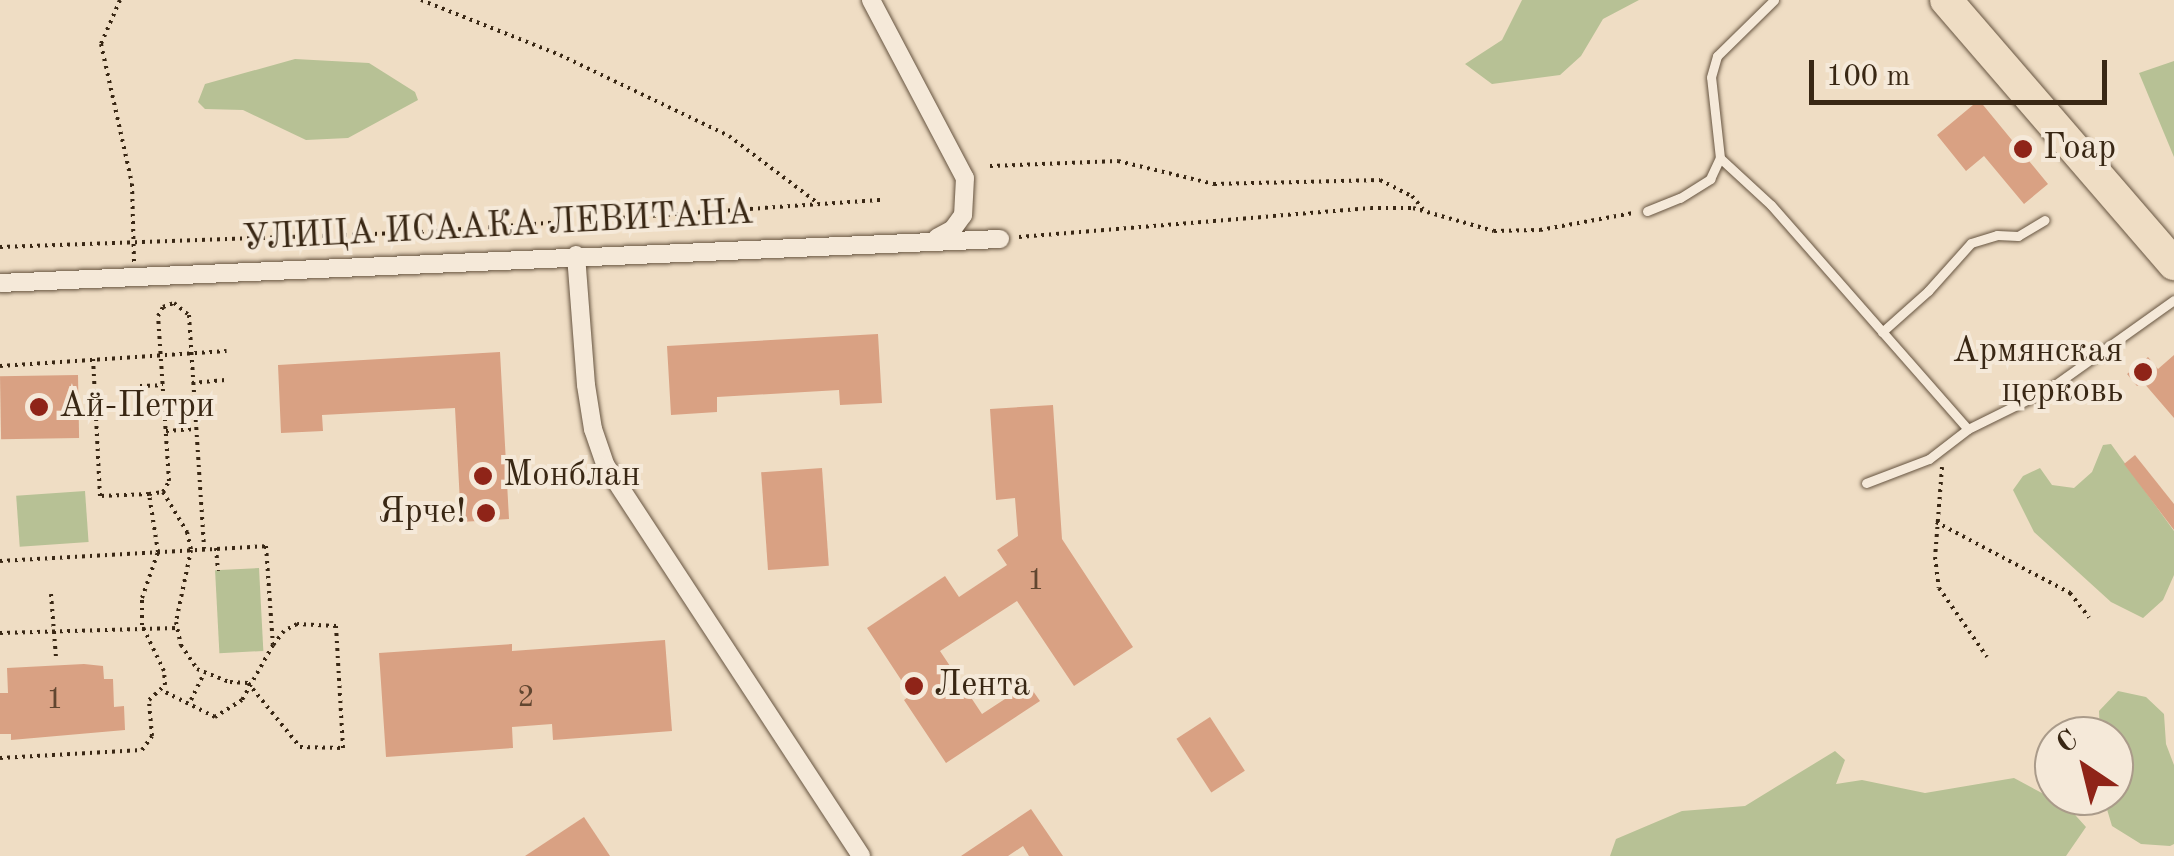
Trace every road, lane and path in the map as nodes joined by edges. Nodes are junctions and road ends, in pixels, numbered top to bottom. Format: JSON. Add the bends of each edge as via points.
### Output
{"nodes":[{"id":1,"x":120,"y":0,"type":"edge"},
{"id":2,"x":420,"y":0,"type":"edge"},
{"id":3,"x":871,"y":0,"type":"edge"},
{"id":4,"x":1774,"y":0,"type":"edge"},
{"id":5,"x":1946,"y":0,"type":"edge"},
{"id":6,"x":1720,"y":158,"type":"junction"},
{"id":7,"x":990,"y":166,"type":"dead end"},
{"id":8,"x":883,"y":200,"type":"dead end"},
{"id":9,"x":818,"y":204,"type":"junction"},
{"id":10,"x":1646,"y":211,"type":"joint"},
{"id":11,"x":1424,"y":212,"type":"junction"},
{"id":12,"x":2046,"y":220,"type":"dead end"},
{"id":13,"x":1000,"y":238,"type":"joint"},
{"id":14,"x":933,"y":240,"type":"junction"},
{"id":15,"x":133,"y":242,"type":"junction"},
{"id":16,"x":0,"y":246,"type":"edge"},
{"id":17,"x":576,"y":255,"type":"junction"},
{"id":18,"x":2174,"y":264,"type":"edge"},
{"id":19,"x":135,"y":276,"type":"junction"},
{"id":20,"x":0,"y":283,"type":"edge"},
{"id":21,"x":2174,"y":300,"type":"edge"},
{"id":22,"x":1882,"y":332,"type":"junction"},
{"id":23,"x":227,"y":351,"type":"dead end"},
{"id":24,"x":191,"y":353,"type":"junction"},
{"id":25,"x":161,"y":354,"type":"junction"},
{"id":26,"x":93,"y":359,"type":"junction"},
{"id":27,"x":0,"y":366,"type":"edge"},
{"id":28,"x":228,"y":380,"type":"dead end"},
{"id":29,"x":192,"y":383,"type":"junction"},
{"id":30,"x":163,"y":385,"type":"junction"},
{"id":31,"x":140,"y":386,"type":"dead end"},
{"id":32,"x":195,"y":429,"type":"junction"},
{"id":33,"x":1968,"y":429,"type":"junction"},
{"id":34,"x":166,"y":431,"type":"junction"},
{"id":35,"x":1944,"y":448,"type":"junction"},
{"id":36,"x":1866,"y":483,"type":"dead end"},
{"id":37,"x":164,"y":492,"type":"junction"},
{"id":38,"x":149,"y":494,"type":"junction"},
{"id":39,"x":1936,"y":522,"type":"junction"},
{"id":40,"x":216,"y":548,"type":"junction"},
{"id":41,"x":204,"y":549,"type":"junction"},
{"id":42,"x":191,"y":550,"type":"junction"},
{"id":43,"x":158,"y":552,"type":"junction"},
{"id":44,"x":0,"y":560,"type":"edge"},
{"id":45,"x":218,"y":571,"type":"dead end"},
{"id":46,"x":52,"y":594,"type":"dead end"},
{"id":47,"x":2089,"y":618,"type":"dead end"},
{"id":48,"x":142,"y":625,"type":"junction"},
{"id":49,"x":177,"y":628,"type":"junction"},
{"id":50,"x":54,"y":630,"type":"junction"},
{"id":51,"x":0,"y":632,"type":"edge"},
{"id":52,"x":273,"y":646,"type":"junction"},
{"id":53,"x":1988,"y":657,"type":"dead end"},
{"id":54,"x":56,"y":658,"type":"dead end"},
{"id":55,"x":204,"y":673,"type":"junction"},
{"id":56,"x":248,"y":683,"type":"junction"},
{"id":57,"x":161,"y":690,"type":"junction"},
{"id":58,"x":190,"y":702,"type":"junction"},
{"id":59,"x":0,"y":758,"type":"edge"},
{"id":60,"x":862,"y":856,"type":"edge"}],
"edges":[{"from":1,"to":15,"type":"path","via":[[101,44],[132,184]]},
{"from":2,"to":9,"type":"path","via":[[560,55],[730,136]]},
{"from":3,"to":14,"type":"street","via":[[965,178],[963,215]]},
{"from":4,"to":6,"type":"lane","via":[[1718,56],[1711,77]]},
{"from":5,"to":18,"type":"highway"},
{"from":6,"to":10,"type":"lane","via":[[1710,179]]},
{"from":6,"to":22,"type":"lane","via":[[1771,205]]},
{"from":7,"to":11,"type":"path","via":[[1118,161],[1214,184],[1380,180],[1412,196]]},
{"from":8,"to":9,"type":"path"},
{"from":9,"to":15,"type":"path","via":[[406,233]]},
{"from":10,"to":11,"type":"path","via":[[1540,230],[1494,230]]},
{"from":11,"to":13,"type":"path","via":[[1371,208]]},
{"from":12,"to":22,"type":"lane","via":[[2018,236],[1970,244]]},
{"from":13,"to":14,"type":"street","name":"УЛИЦА ИСААКА ЛЕВИТАНА"},
{"from":14,"to":17,"type":"street","name":"УЛИЦА ИСААКА ЛЕВИТАНА"},
{"from":15,"to":16,"type":"path"},
{"from":15,"to":19,"type":"path"},
{"from":17,"to":19,"type":"street","name":"УЛИЦА ИСААКА ЛЕВИТАНА"},
{"from":17,"to":60,"type":"street","via":[[592,429],[606,466]]},
{"from":19,"to":20,"type":"street","name":"УЛИЦА ИСААКА ЛЕВИТАНА"},
{"from":21,"to":33,"type":"lane","via":[[2049,390]]},
{"from":22,"to":33,"type":"lane"},
{"from":23,"to":24,"type":"path"},
{"from":24,"to":25,"type":"path"},
{"from":24,"to":25,"type":"path","via":[[189,314],[174,303],[158,316]]},
{"from":24,"to":29,"type":"path"},
{"from":25,"to":26,"type":"path"},
{"from":25,"to":30,"type":"path"},
{"from":26,"to":27,"type":"path"},
{"from":26,"to":38,"type":"path","via":[[100,496]]},
{"from":28,"to":29,"type":"path"},
{"from":29,"to":32,"type":"path"},
{"from":30,"to":31,"type":"path"},
{"from":30,"to":34,"type":"path"},
{"from":32,"to":34,"type":"path"},
{"from":32,"to":41,"type":"path"},
{"from":33,"to":35,"type":"lane"},
{"from":34,"to":37,"type":"path"},
{"from":35,"to":36,"type":"lane"},
{"from":35,"to":39,"type":"path"},
{"from":37,"to":38,"type":"path"},
{"from":37,"to":42,"type":"path","via":[[181,515]]},
{"from":38,"to":43,"type":"path"},
{"from":39,"to":47,"type":"path","via":[[2070,593]]},
{"from":39,"to":53,"type":"path","via":[[1939,588]]},
{"from":40,"to":41,"type":"path"},
{"from":40,"to":45,"type":"path"},
{"from":40,"to":52,"type":"path","via":[[266,546]]},
{"from":41,"to":42,"type":"path"},
{"from":42,"to":43,"type":"path"},
{"from":42,"to":49,"type":"path"},
{"from":43,"to":44,"type":"path"},
{"from":43,"to":48,"type":"path","via":[[142,598]]},
{"from":46,"to":50,"type":"path"},
{"from":48,"to":49,"type":"path"},
{"from":48,"to":50,"type":"path"},
{"from":48,"to":57,"type":"path","via":[[164,671]]},
{"from":49,"to":55,"type":"path","via":[[181,645]]},
{"from":50,"to":51,"type":"path"},
{"from":50,"to":54,"type":"path"},
{"from":52,"to":56,"type":"path"},
{"from":52,"to":56,"type":"path","via":[[297,624],[336,626],[343,748],[300,748]]},
{"from":55,"to":56,"type":"path"},
{"from":55,"to":58,"type":"path"},
{"from":56,"to":58,"type":"path","via":[[242,700],[216,717]]},
{"from":57,"to":58,"type":"path"},
{"from":57,"to":59,"type":"path","via":[[149,700],[152,736],[142,750]]}]}
